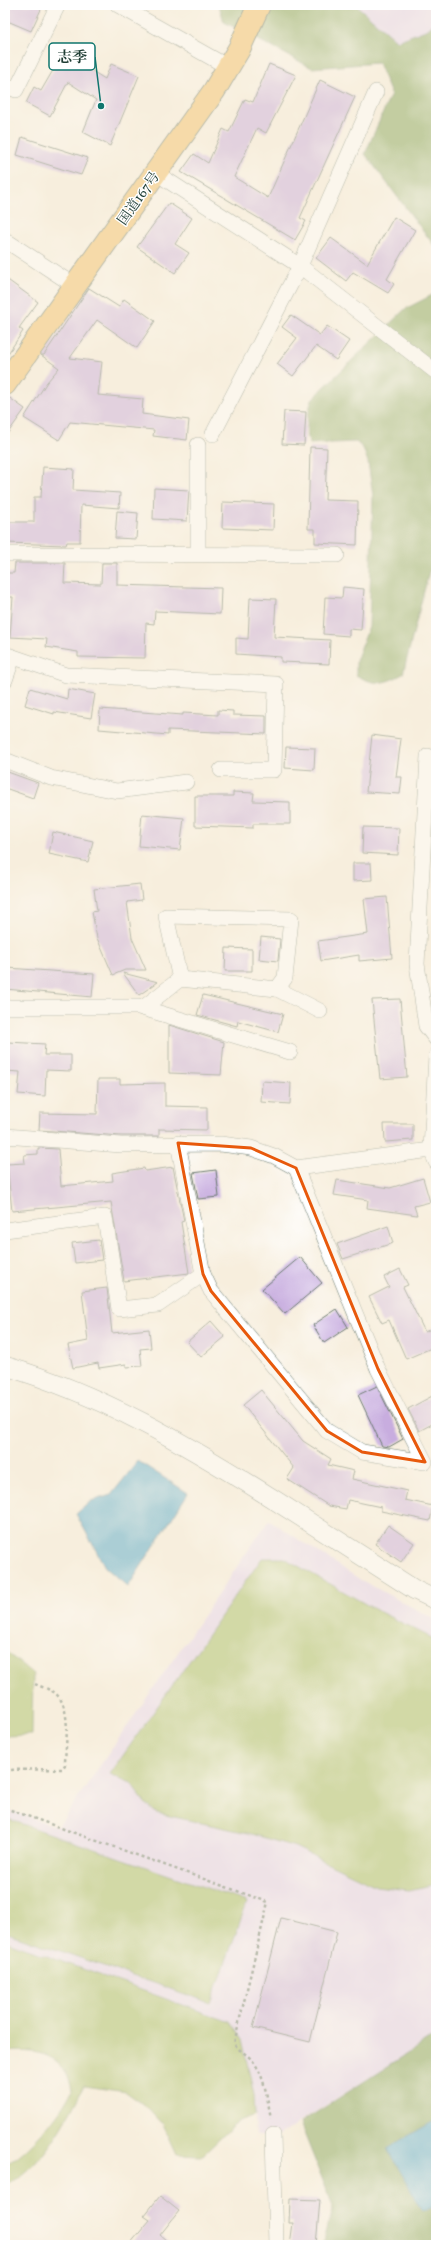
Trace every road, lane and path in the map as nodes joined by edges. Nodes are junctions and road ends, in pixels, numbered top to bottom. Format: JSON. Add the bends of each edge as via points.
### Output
{"nodes":[{"id":1,"x":58,"y":5,"type":"edge"},
{"id":2,"x":118,"y":5,"type":"edge"},
{"id":3,"x":260,"y":5,"type":"edge"},
{"id":4,"x":228,"y":67,"type":"junction"},
{"id":5,"x":5,"y":85,"type":"edge"},
{"id":6,"x":376,"y":92,"type":"dead end"},
{"id":7,"x":156,"y":173,"type":"junction"},
{"id":8,"x":5,"y":240,"type":"edge"},
{"id":9,"x":300,"y":266,"type":"junction"},
{"id":10,"x":75,"y":286,"type":"junction"},
{"id":11,"x":436,"y":372,"type":"edge"},
{"id":12,"x":5,"y":384,"type":"edge"},
{"id":13,"x":213,"y":434,"type":"dead end"},
{"id":14,"x":198,"y":445,"type":"dead end"},
{"id":15,"x":198,"y":553,"type":"junction"},
{"id":16,"x":5,"y":554,"type":"edge"},
{"id":17,"x":337,"y":555,"type":"dead end"},
{"id":18,"x":9,"y":656,"type":"edge"},
{"id":19,"x":5,"y":680,"type":"edge"},
{"id":20,"x":428,"y":756,"type":"dead end"},
{"id":21,"x":5,"y":760,"type":"edge"},
{"id":22,"x":221,"y":770,"type":"dead end"},
{"id":23,"x":186,"y":782,"type":"dead end"},
{"id":24,"x":180,"y":979,"type":"junction"},
{"id":25,"x":277,"y":988,"type":"junction"},
{"id":26,"x":5,"y":1007,"type":"edge"},
{"id":27,"x":143,"y":1008,"type":"junction"},
{"id":28,"x":320,"y":1011,"type":"dead end"},
{"id":29,"x":436,"y":1039,"type":"edge"},
{"id":30,"x":290,"y":1052,"type":"dead end"},
{"id":31,"x":436,"y":1056,"type":"edge"},
{"id":32,"x":5,"y":1136,"type":"edge"},
{"id":33,"x":178,"y":1143,"type":"junction"},
{"id":34,"x":433,"y":1156,"type":"edge"},
{"id":35,"x":296,"y":1168,"type":"junction"},
{"id":36,"x":5,"y":1230,"type":"edge"},
{"id":37,"x":203,"y":1274,"type":"junction"},
{"id":38,"x":5,"y":1366,"type":"edge"},
{"id":39,"x":436,"y":1600,"type":"edge"},
{"id":40,"x":35,"y":1684,"type":"dead end"},
{"id":41,"x":5,"y":1770,"type":"edge"},
{"id":42,"x":5,"y":1808,"type":"edge"},
{"id":43,"x":273,"y":2135,"type":"joint"},
{"id":44,"x":276,"y":2245,"type":"edge"}],
"edges":[{"from":1,"to":5,"type":"street","via":[[16,90]]},
{"from":2,"to":4,"type":"street"},
{"from":3,"to":4,"type":"highway","name":"国道167号"},
{"from":4,"to":7,"type":"highway","name":"国道167号"},
{"from":6,"to":9,"type":"street"},
{"from":7,"to":9,"type":"street"},
{"from":7,"to":10,"type":"highway","name":"国道167号"},
{"from":8,"to":10,"type":"street"},
{"from":9,"to":11,"type":"street"},
{"from":9,"to":13,"type":"street"},
{"from":10,"to":12,"type":"highway","name":"国道167号"},
{"from":14,"to":15,"type":"street"},
{"from":15,"to":16,"type":"street"},
{"from":15,"to":17,"type":"street"},
{"from":18,"to":19,"type":"street"},
{"from":18,"to":22,"type":"street","via":[[66,675],[276,684],[274,770]]},
{"from":20,"to":29,"type":"street","via":[[417,964],[426,1026]]},
{"from":21,"to":23,"type":"street","via":[[51,778],[117,791]]},
{"from":24,"to":25,"type":"street"},
{"from":24,"to":25,"type":"street","via":[[166,916],[291,919],[285,978]]},
{"from":24,"to":27,"type":"street"},
{"from":25,"to":28,"type":"street"},
{"from":26,"to":27,"type":"street"},
{"from":27,"to":30,"type":"street"},
{"from":31,"to":34,"type":"street"},
{"from":32,"to":33,"type":"street","via":[[121,1145]]},
{"from":33,"to":35,"type":"street","via":[[251,1148],[274,1156]]},
{"from":33,"to":37,"type":"street"},
{"from":34,"to":35,"type":"street"},
{"from":35,"to":37,"type":"street","via":[[378,1370],[426,1462],[362,1452],[328,1432],[211,1292]]},
{"from":36,"to":37,"type":"street","via":[[105,1217],[119,1309],[158,1305]]},
{"from":38,"to":39,"type":"street","via":[[64,1385],[141,1420]]},
{"from":40,"to":41,"type":"path","via":[[54,1693],[63,1701],[66,1718],[65,1765],[62,1769]]},
{"from":42,"to":43,"type":"path","via":[[268,1902],[234,2043],[238,2051],[250,2058],[260,2074],[267,2097]]},
{"from":43,"to":44,"type":"street"}]}
